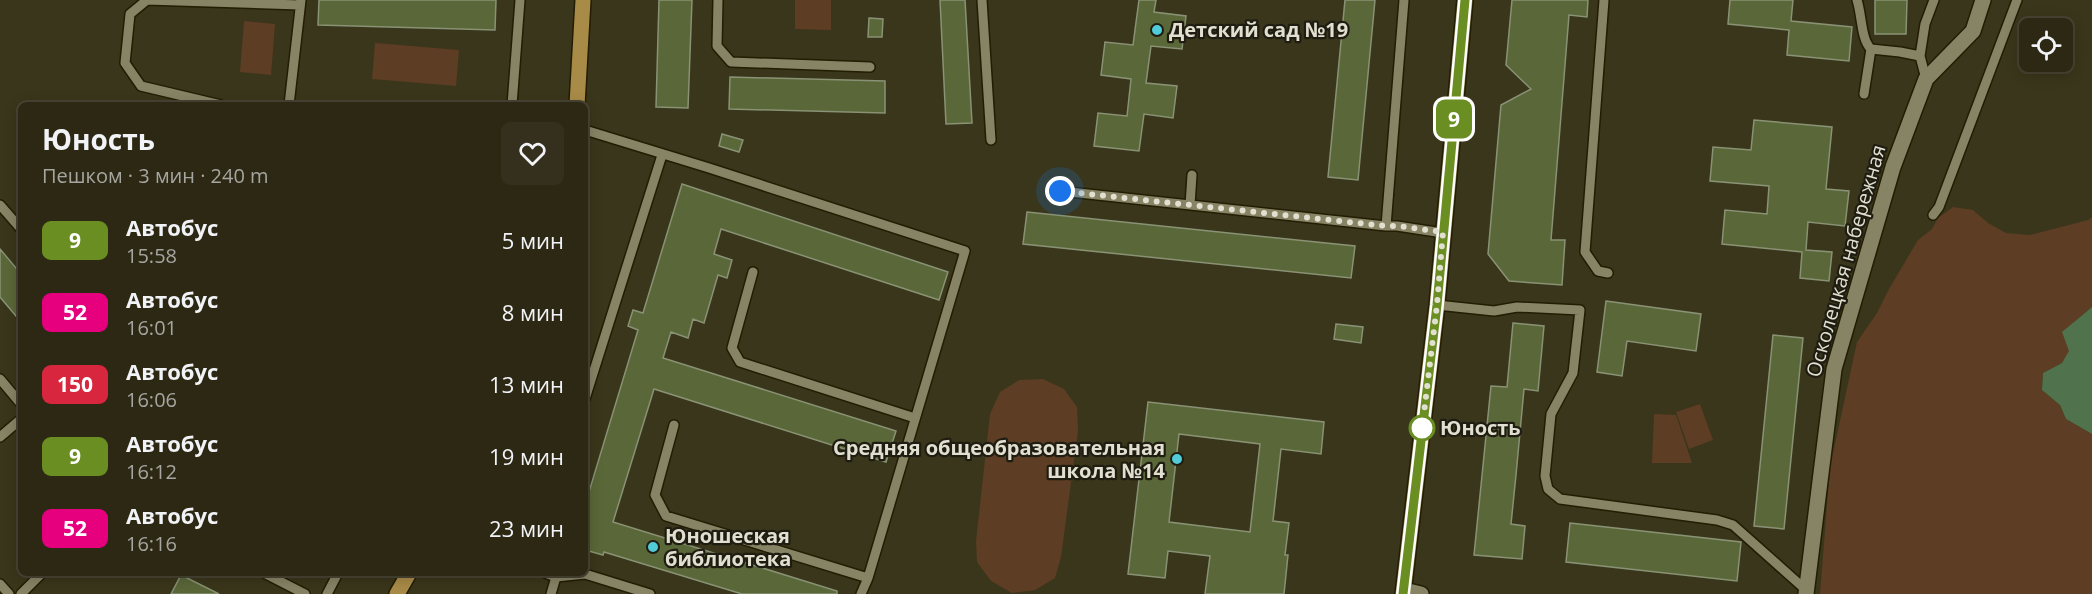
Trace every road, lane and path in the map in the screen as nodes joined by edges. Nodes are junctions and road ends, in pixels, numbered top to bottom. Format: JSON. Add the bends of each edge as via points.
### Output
{"nodes":[{"id":1,"x":520,"y":0,"type":"edge"},
{"id":2,"x":583,"y":0,"type":"edge"},
{"id":3,"x":718,"y":0,"type":"edge"},
{"id":4,"x":982,"y":0,"type":"edge"},
{"id":5,"x":1404,"y":0,"type":"edge"},
{"id":6,"x":1465,"y":0,"type":"edge"},
{"id":7,"x":1604,"y":0,"type":"edge"},
{"id":8,"x":1857,"y":0,"type":"edge"},
{"id":9,"x":1934,"y":0,"type":"edge"},
{"id":10,"x":1983,"y":0,"type":"edge"},
{"id":11,"x":2017,"y":0,"type":"edge"},
{"id":12,"x":301,"y":3,"type":"edge"},
{"id":13,"x":1871,"y":49,"type":"junction"},
{"id":14,"x":1920,"y":56,"type":"junction"},
{"id":15,"x":870,"y":67,"type":"dead end"},
{"id":16,"x":1926,"y":79,"type":"junction"},
{"id":17,"x":1864,"y":94,"type":"dead end"},
{"id":18,"x":208,"y":102,"type":"edge"},
{"id":19,"x":289,"y":102,"type":"edge"},
{"id":20,"x":512,"y":102,"type":"edge"},
{"id":21,"x":577,"y":102,"type":"edge"},
{"id":22,"x":588,"y":131,"type":"edge"},
{"id":23,"x":991,"y":140,"type":"dead end"},
{"id":24,"x":662,"y":154,"type":"junction"},
{"id":25,"x":1192,"y":175,"type":"dead end"},
{"id":26,"x":1060,"y":191,"type":"dead end"},
{"id":27,"x":0,"y":205,"type":"edge"},
{"id":28,"x":1190,"y":205,"type":"junction"},
{"id":29,"x":1933,"y":214,"type":"dead end"},
{"id":30,"x":18,"y":226,"type":"edge"},
{"id":31,"x":1386,"y":226,"type":"junction"},
{"id":32,"x":1443,"y":232,"type":"junction"},
{"id":33,"x":753,"y":272,"type":"dead end"},
{"id":34,"x":1608,"y":273,"type":"dead end"},
{"id":35,"x":1437,"y":305,"type":"junction"},
{"id":36,"x":0,"y":379,"type":"edge"},
{"id":37,"x":588,"y":389,"type":"edge"},
{"id":38,"x":18,"y":400,"type":"edge"},
{"id":39,"x":915,"y":418,"type":"junction"},
{"id":40,"x":18,"y":421,"type":"edge"},
{"id":41,"x":674,"y":425,"type":"dead end"},
{"id":42,"x":0,"y":437,"type":"edge"},
{"id":43,"x":588,"y":575,"type":"edge"},
{"id":44,"x":39,"y":576,"type":"edge"},
{"id":45,"x":270,"y":576,"type":"edge"},
{"id":46,"x":336,"y":576,"type":"edge"},
{"id":47,"x":407,"y":576,"type":"edge"},
{"id":48,"x":566,"y":576,"type":"edge"},
{"id":49,"x":556,"y":577,"type":"joint"},
{"id":50,"x":868,"y":578,"type":"junction"},
{"id":51,"x":0,"y":585,"type":"edge"},
{"id":52,"x":1403,"y":592,"type":"edge"},
{"id":53,"x":1806,"y":592,"type":"edge"},
{"id":54,"x":9,"y":594,"type":"edge"},
{"id":55,"x":21,"y":594,"type":"edge"},
{"id":56,"x":305,"y":594,"type":"edge"},
{"id":57,"x":327,"y":594,"type":"edge"},
{"id":58,"x":398,"y":594,"type":"edge"},
{"id":59,"x":551,"y":594,"type":"edge"},
{"id":60,"x":650,"y":594,"type":"edge"},
{"id":61,"x":861,"y":594,"type":"edge"},
{"id":62,"x":1421,"y":594,"type":"edge"}],
"edges":[{"from":1,"to":20,"type":"lane"},
{"from":2,"to":21,"type":"main road"},
{"from":3,"to":15,"type":"lane","via":[[717,46],[731,62]]},
{"from":4,"to":23,"type":"lane"},
{"from":5,"to":31,"type":"lane"},
{"from":6,"to":32,"type":"main road"},
{"from":7,"to":34,"type":"lane","via":[[1585,252],[1598,271]]},
{"from":8,"to":13,"type":"lane","via":[[1865,43]]},
{"from":9,"to":14,"type":"lane"},
{"from":10,"to":16,"type":"street","name":"Осколецкая набережная","via":[[1973,31]]},
{"from":11,"to":29,"type":"lane","via":[[1939,207]]},
{"from":12,"to":18,"type":"lane","via":[[147,0],[130,14],[125,63],[141,86]]},
{"from":12,"to":19,"type":"lane"},
{"from":13,"to":14,"type":"lane"},
{"from":13,"to":17,"type":"lane"},
{"from":14,"to":16,"type":"lane"},
{"from":16,"to":53,"type":"street","name":"Осколецкая набережная","via":[[1893,167],[1834,369]]},
{"from":22,"to":24,"type":"lane"},
{"from":24,"to":37,"type":"lane"},
{"from":24,"to":39,"type":"lane","via":[[965,251]]},
{"from":25,"to":28,"type":"lane"},
{"from":26,"to":28,"type":"lane"},
{"from":27,"to":30,"type":"lane"},
{"from":28,"to":31,"type":"lane"},
{"from":31,"to":32,"type":"lane"},
{"from":32,"to":35,"type":"main road"},
{"from":33,"to":39,"type":"lane","via":[[732,348],[740,362]]},
{"from":35,"to":52,"type":"main road"},
{"from":35,"to":53,"type":"lane","via":[[1494,311],[1517,307],[1580,310],[1573,374],[1551,414],[1545,476],[1548,489],[1560,499],[1733,525]]},
{"from":36,"to":38,"type":"lane"},
{"from":39,"to":50,"type":"lane"},
{"from":40,"to":42,"type":"lane"},
{"from":41,"to":50,"type":"lane","via":[[655,495],[666,516]]},
{"from":43,"to":60,"type":"lane"},
{"from":44,"to":55,"type":"lane"},
{"from":45,"to":56,"type":"lane"},
{"from":46,"to":57,"type":"lane"},
{"from":47,"to":58,"type":"main road"},
{"from":48,"to":49,"type":"lane"},
{"from":49,"to":59,"type":"lane"},
{"from":50,"to":61,"type":"lane"},
{"from":51,"to":54,"type":"lane"},
{"from":52,"to":62,"type":"street"}]}
